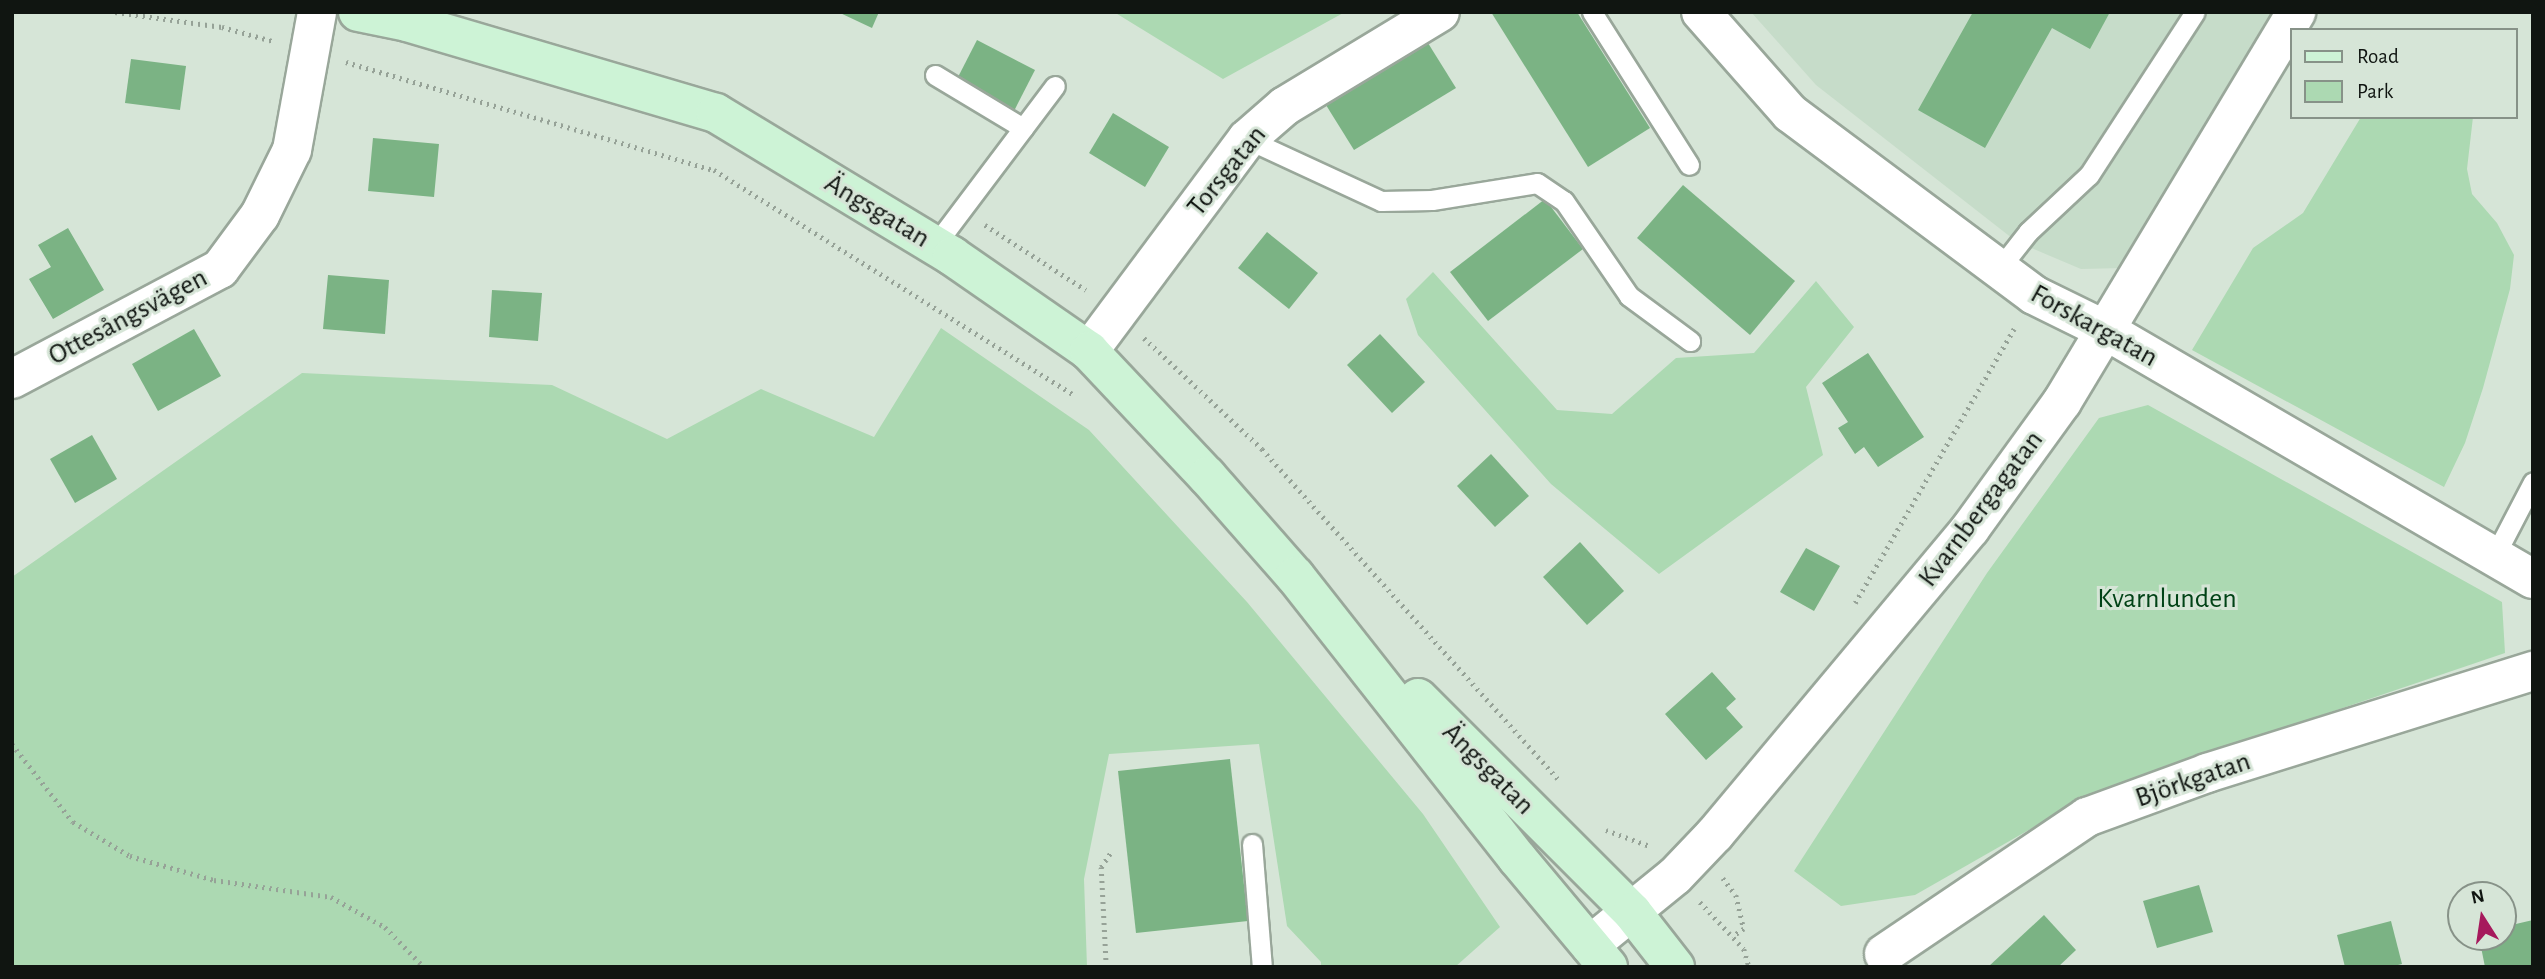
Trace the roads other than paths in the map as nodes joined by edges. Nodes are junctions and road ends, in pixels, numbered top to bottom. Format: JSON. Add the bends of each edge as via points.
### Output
{"nodes":[{"id":1,"x":317,"y":12,"type":"edge"},
{"id":2,"x":358,"y":12,"type":"edge"},
{"id":3,"x":1440,"y":12,"type":"edge"},
{"id":4,"x":1592,"y":12,"type":"edge"},
{"id":5,"x":1701,"y":12,"type":"edge"},
{"id":6,"x":2195,"y":12,"type":"edge"},
{"id":7,"x":2296,"y":12,"type":"edge"},
{"id":8,"x":935,"y":75,"type":"dead end"},
{"id":9,"x":1055,"y":86,"type":"dead end"},
{"id":10,"x":1023,"y":128,"type":"junction"},
{"id":11,"x":1247,"y":139,"type":"junction"},
{"id":12,"x":1689,"y":165,"type":"dead end"},
{"id":13,"x":935,"y":245,"type":"junction"},
{"id":14,"x":1999,"y":269,"type":"junction"},
{"id":15,"x":2105,"y":330,"type":"junction"},
{"id":16,"x":1690,"y":341,"type":"dead end"},
{"id":17,"x":1089,"y":351,"type":"junction"},
{"id":18,"x":12,"y":379,"type":"edge"},
{"id":19,"x":2533,"y":482,"type":"edge"},
{"id":20,"x":2495,"y":555,"type":"junction"},
{"id":21,"x":1295,"y":576,"type":"junction"},
{"id":22,"x":2533,"y":579,"type":"edge"},
{"id":23,"x":2533,"y":671,"type":"edge"},
{"id":24,"x":1252,"y":844,"type":"dead end"},
{"id":25,"x":1632,"y":912,"type":"junction"},
{"id":26,"x":1884,"y":954,"type":"dead end"},
{"id":27,"x":1599,"y":956,"type":"edge"},
{"id":28,"x":1262,"y":967,"type":"edge"},
{"id":29,"x":1675,"y":967,"type":"edge"}],
"edges":[{"from":1,"to":18,"type":"street","name":"Ottesångsvägen","via":[[292,150],[260,215],[220,269]]},
{"from":2,"to":13,"type":"main road","name":"Ängsgatan","via":[[407,22],[716,113]]},
{"from":3,"to":11,"type":"street","name":"Torsgatan","via":[[1285,106]]},
{"from":4,"to":12,"type":"lane"},
{"from":5,"to":14,"type":"street","name":"Forskargatan","via":[[1790,113]]},
{"from":6,"to":14,"type":"lane","via":[[2090,175],[2028,232]]},
{"from":7,"to":15,"type":"street","name":"Kvarnbergagatan"},
{"from":8,"to":10,"type":"lane"},
{"from":9,"to":10,"type":"lane"},
{"from":10,"to":13,"type":"lane"},
{"from":11,"to":16,"type":"lane","via":[[1381,201],[1432,200],[1537,183],[1564,201],[1629,296]]},
{"from":11,"to":17,"type":"street","name":"Torsgatan"},
{"from":13,"to":17,"type":"main road","name":"Ängsgatan"},
{"from":14,"to":15,"type":"street","name":"Forskargatan","via":[[2034,295]]},
{"from":15,"to":20,"type":"street","name":"Forskargatan"},
{"from":15,"to":25,"type":"street","name":"Kvarnbergagatan","via":[[2062,402],[1970,529],[1714,834],[1675,876]]},
{"from":17,"to":21,"type":"main road","name":"Ängsgatan"},
{"from":19,"to":20,"type":"lane"},
{"from":20,"to":22,"type":"street","name":"Forskargatan"},
{"from":21,"to":25,"type":"main road","name":"Ängsgatan"},
{"from":21,"to":27,"type":"main road","name":"Ängsgatan"},
{"from":23,"to":26,"type":"street","name":"Björkgatan","via":[[2207,773],[2087,817]]},
{"from":24,"to":28,"type":"lane"},
{"from":25,"to":27,"type":"street","name":"Kvarnbergagatan"},
{"from":25,"to":29,"type":"main road","name":"Ängsgatan"}]}
